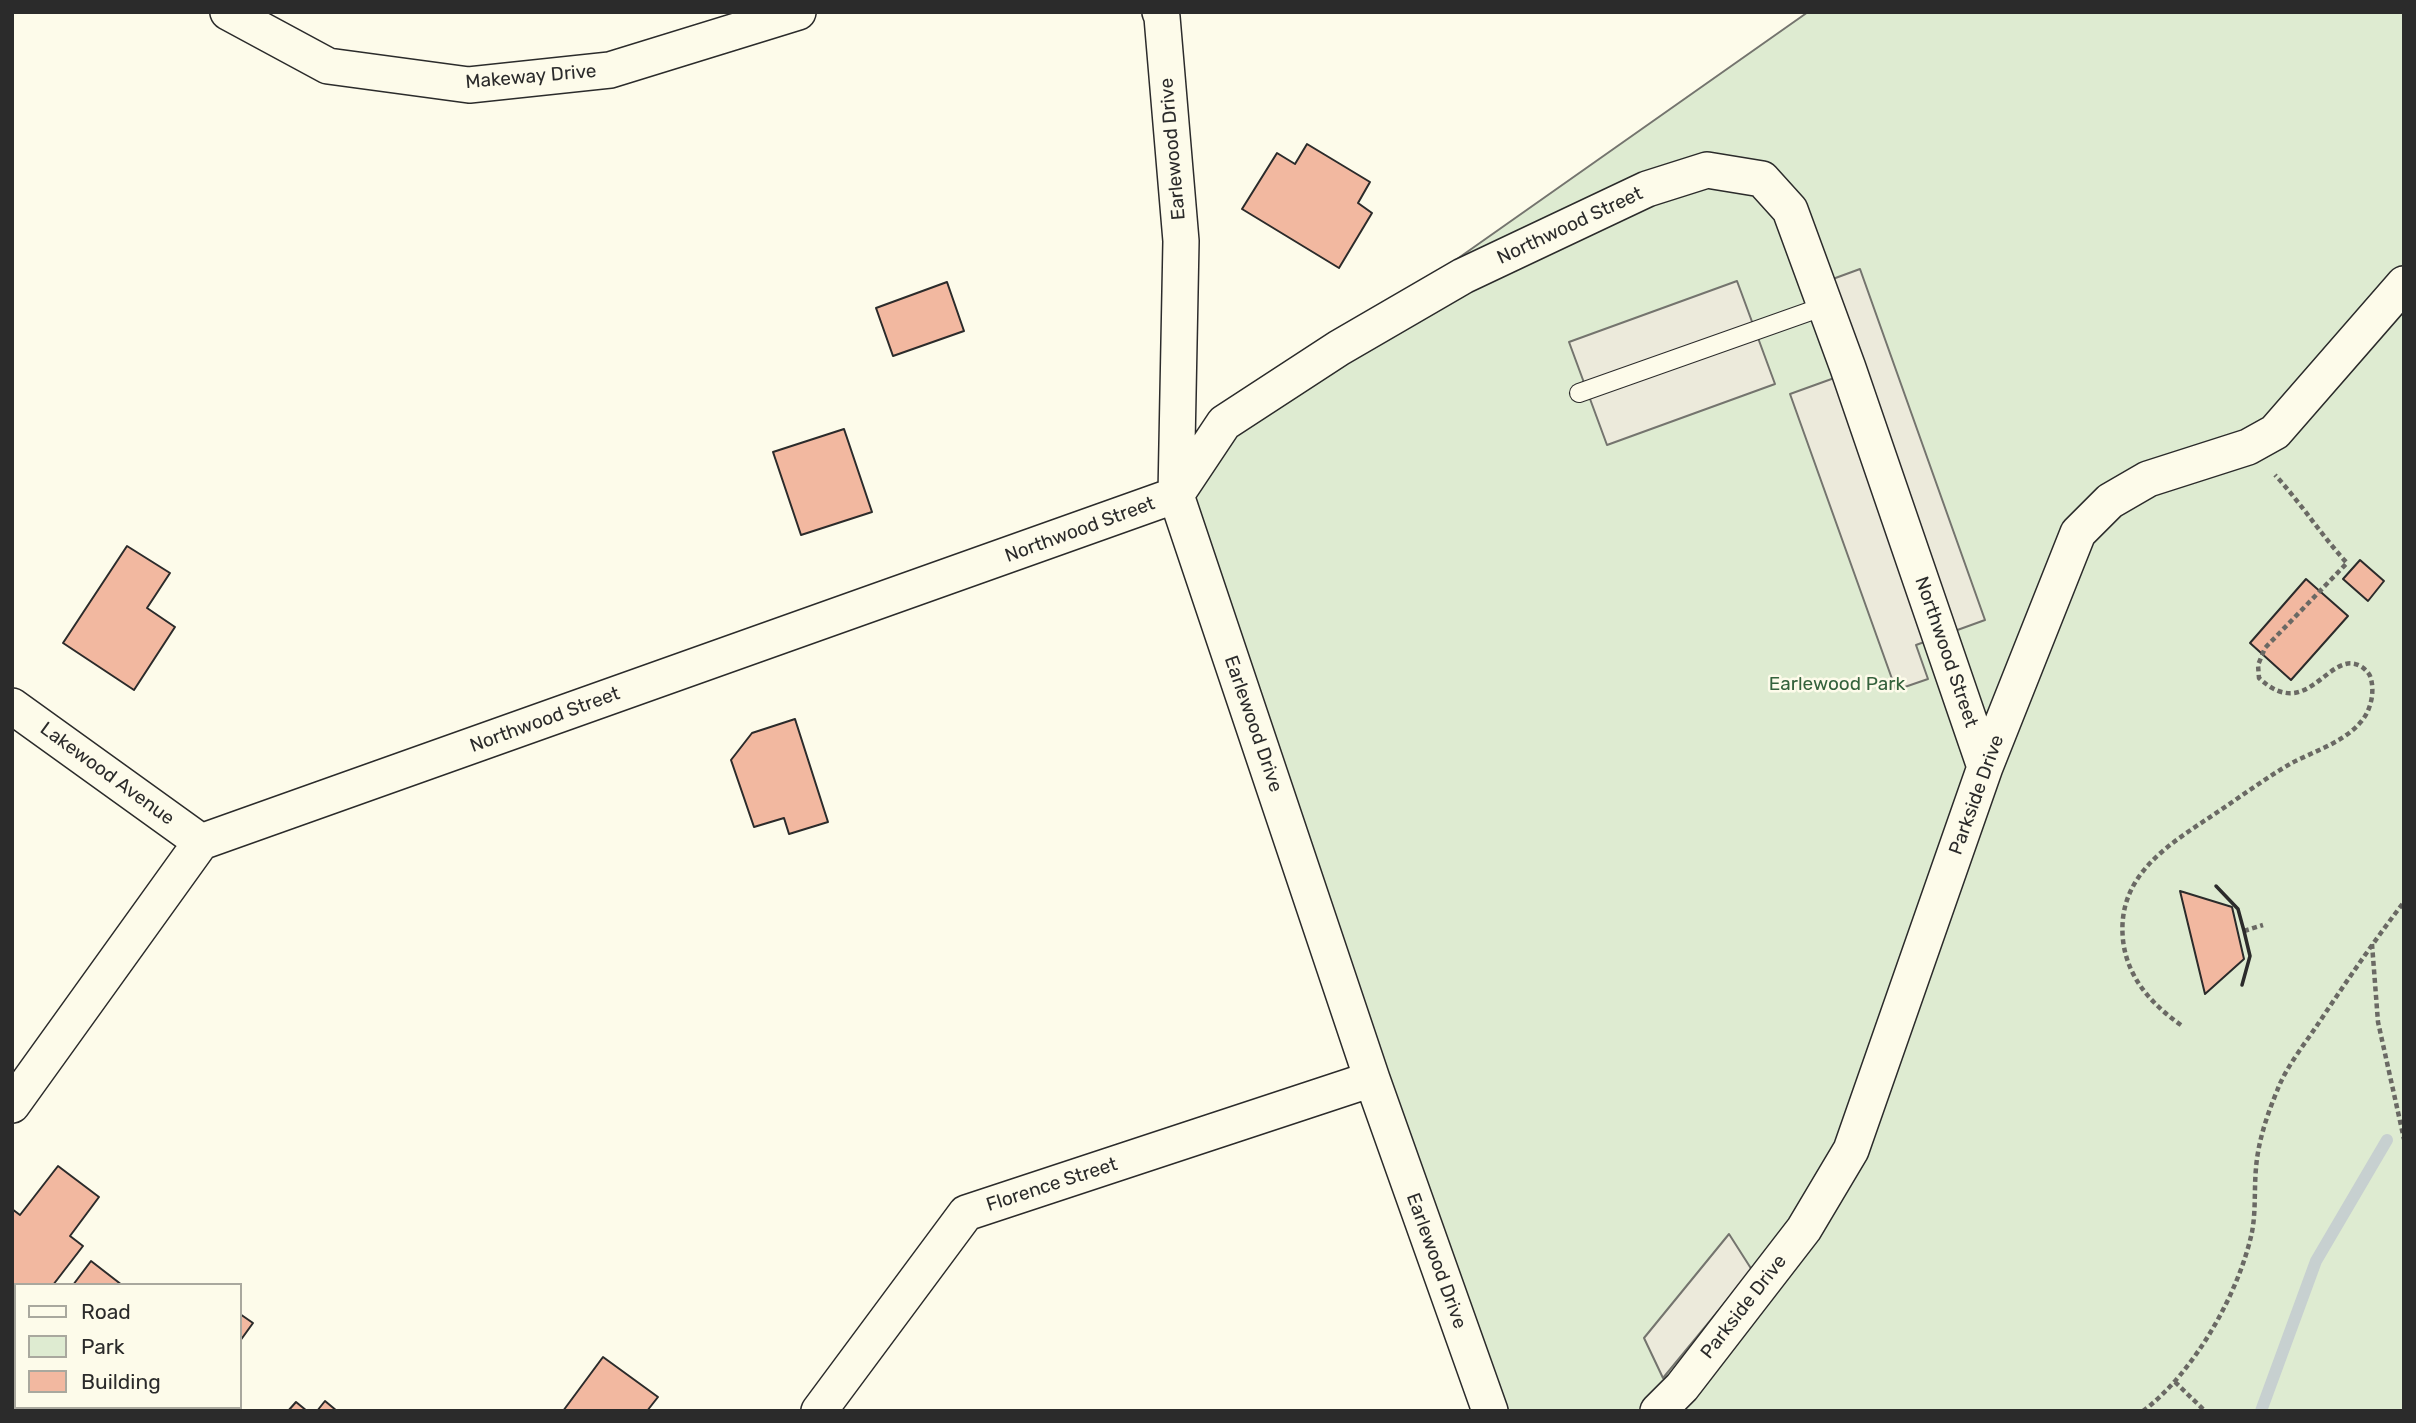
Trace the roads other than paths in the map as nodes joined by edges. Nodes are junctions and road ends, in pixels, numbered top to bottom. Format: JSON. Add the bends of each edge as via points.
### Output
{"nodes":[{"id":1,"x":228,"y":12,"type":"edge"},
{"id":2,"x":798,"y":12,"type":"edge"},
{"id":3,"x":1160,"y":12,"type":"edge"},
{"id":4,"x":2404,"y":284,"type":"edge"},
{"id":5,"x":1825,"y":306,"type":"junction"},
{"id":6,"x":1578,"y":393,"type":"dead end"},
{"id":7,"x":1176,"y":495,"type":"junction"},
{"id":8,"x":12,"y":706,"type":"edge"},
{"id":9,"x":1986,"y":767,"type":"junction"},
{"id":10,"x":201,"y":842,"type":"junction"},
{"id":11,"x":1372,"y":1079,"type":"junction"},
{"id":12,"x":12,"y":1105,"type":"edge"},
{"id":13,"x":819,"y":1411,"type":"edge"},
{"id":14,"x":1490,"y":1411,"type":"edge"},
{"id":15,"x":1658,"y":1411,"type":"edge"}],
"edges":[{"from":1,"to":2,"type":"street","name":"Makeway Drive","via":[[328,66],[469,85],[610,70]]},
{"from":3,"to":7,"type":"street","name":"Earlewood Drive","via":[[1181,242]]},
{"from":4,"to":9,"type":"street","name":"Parkside Drive","via":[[2274,432],[2248,447],[2148,479],[2110,501],[2078,533]]},
{"from":5,"to":6,"type":"lane"},
{"from":5,"to":7,"type":"street","name":"Northwood Street","via":[[1790,210],[1762,179],[1707,170],[1647,190],[1463,276],[1339,348],[1224,423]]},
{"from":5,"to":9,"type":"street","name":"Northwood Street"},
{"from":7,"to":10,"type":"street","name":"Northwood Street"},
{"from":7,"to":11,"type":"street","name":"Earlewood Drive"},
{"from":8,"to":10,"type":"street","name":"Lakewood Avenue"},
{"from":9,"to":15,"type":"street","name":"Parkside Drive","via":[[1851,1150],[1804,1228],[1682,1387]]},
{"from":10,"to":12,"type":"street"},
{"from":11,"to":13,"type":"street","name":"Florence Street","via":[[966,1213]]},
{"from":11,"to":14,"type":"street","name":"Earlewood Drive"}]}
